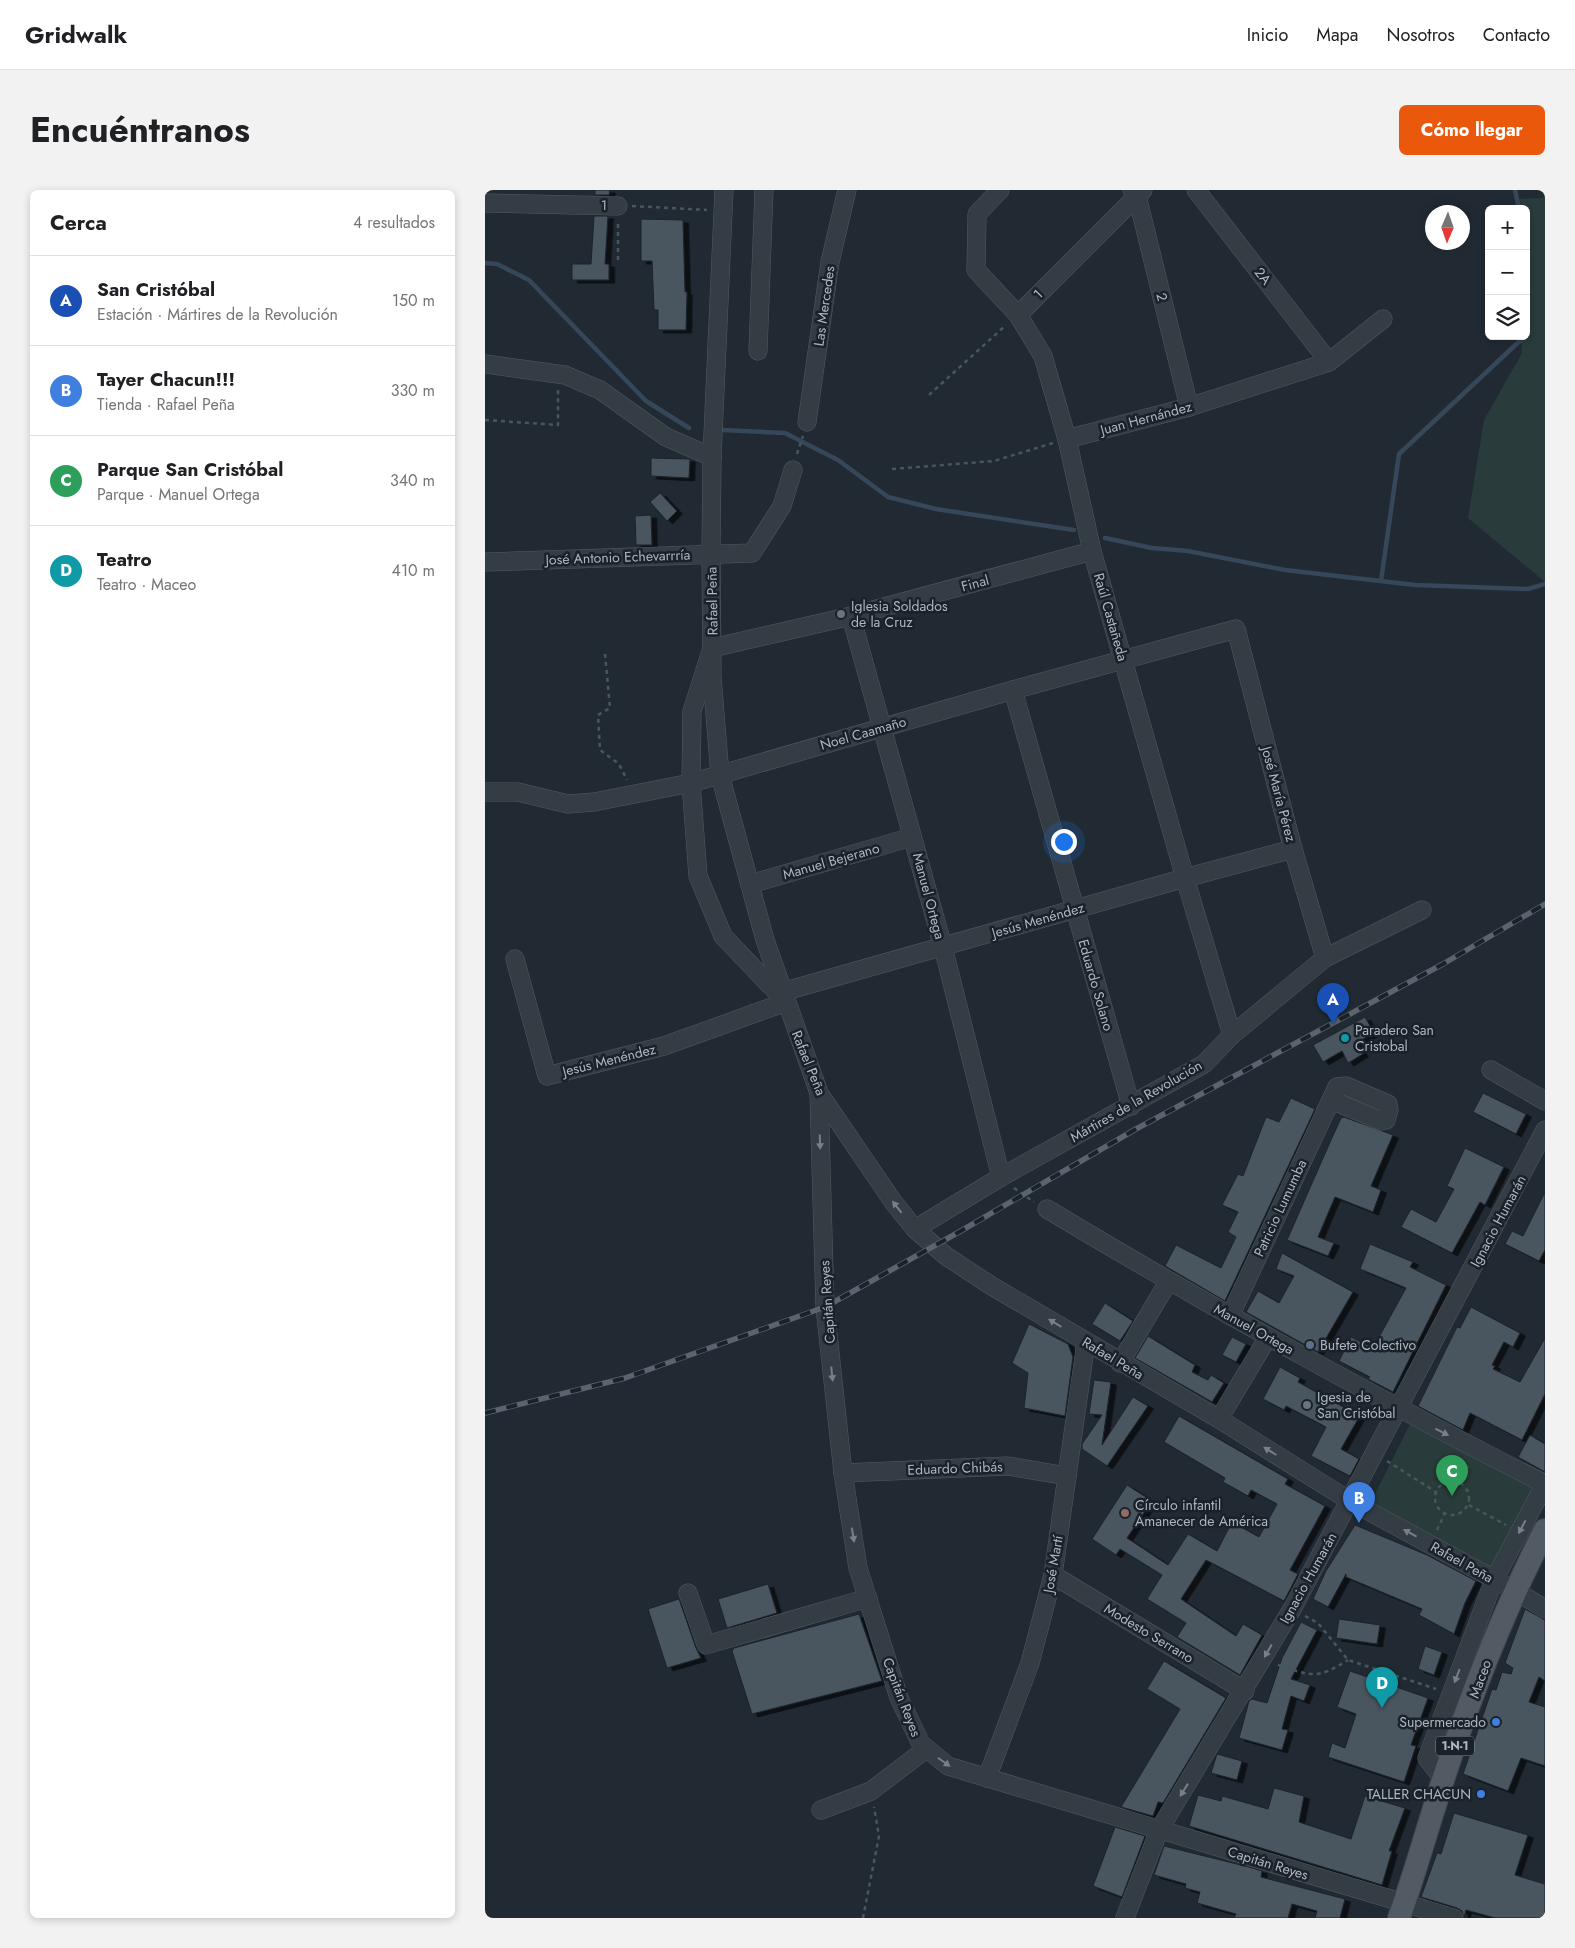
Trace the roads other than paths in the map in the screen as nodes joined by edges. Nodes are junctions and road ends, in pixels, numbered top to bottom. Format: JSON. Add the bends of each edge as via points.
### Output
{"nodes":[{"id":1,"x":723,"y":190,"type":"edge"},
{"id":2,"x":764,"y":190,"type":"edge"},
{"id":3,"x":847,"y":190,"type":"edge"},
{"id":4,"x":1000,"y":190,"type":"edge"},
{"id":5,"x":1196,"y":190,"type":"edge"},
{"id":6,"x":1138,"y":192,"type":"edge"},
{"id":7,"x":485,"y":202,"type":"edge"},
{"id":8,"x":618,"y":206,"type":"road end"},
{"id":9,"x":1017,"y":315,"type":"junction"},
{"id":10,"x":1383,"y":319,"type":"dead end"},
{"id":11,"x":758,"y":351,"type":"dead end"},
{"id":12,"x":1329,"y":362,"type":"junction"},
{"id":13,"x":485,"y":364,"type":"edge"},
{"id":14,"x":1189,"y":407,"type":"junction"},
{"id":15,"x":807,"y":422,"type":"road end"},
{"id":16,"x":1067,"y":439,"type":"junction"},
{"id":17,"x":712,"y":457,"type":"junction"},
{"id":18,"x":793,"y":470,"type":"road end"},
{"id":19,"x":1092,"y":551,"type":"junction"},
{"id":20,"x":711,"y":553,"type":"junction"},
{"id":21,"x":485,"y":562,"type":"edge"},
{"id":22,"x":851,"y":616,"type":"junction"},
{"id":23,"x":1236,"y":629,"type":"joint"},
{"id":24,"x":712,"y":648,"type":"junction"},
{"id":25,"x":1123,"y":659,"type":"junction"},
{"id":26,"x":1013,"y":690,"type":"junction"},
{"id":27,"x":882,"y":728,"type":"junction"},
{"id":28,"x":721,"y":775,"type":"junction"},
{"id":29,"x":691,"y":783,"type":"junction"},
{"id":30,"x":485,"y":792,"type":"edge"},
{"id":31,"x":912,"y":837,"type":"junction"},
{"id":32,"x":1293,"y":849,"type":"junction"},
{"id":33,"x":1185,"y":878,"type":"junction"},
{"id":34,"x":750,"y":884,"type":"junction"},
{"id":35,"x":1075,"y":910,"type":"junction"},
{"id":36,"x":1422,"y":910,"type":"dead end"},
{"id":37,"x":943,"y":947,"type":"junction"},
{"id":38,"x":1325,"y":958,"type":"junction"},
{"id":39,"x":515,"y":959,"type":"dead end"},
{"id":40,"x":784,"y":997,"type":"junction"},
{"id":41,"x":1232,"y":1035,"type":"junction"},
{"id":42,"x":1491,"y":1070,"type":"dead end"},
{"id":43,"x":819,"y":1093,"type":"junction"},
{"id":44,"x":1331,"y":1100,"type":"dead end"},
{"id":45,"x":1545,"y":1102,"type":"edge"},
{"id":46,"x":1131,"y":1106,"type":"junction"},
{"id":47,"x":1545,"y":1130,"type":"edge"},
{"id":48,"x":1001,"y":1177,"type":"junction"},
{"id":49,"x":1047,"y":1209,"type":"road end"},
{"id":50,"x":915,"y":1229,"type":"junction"},
{"id":51,"x":1168,"y":1282,"type":"junction"},
{"id":52,"x":1230,"y":1316,"type":"junction"},
{"id":53,"x":1268,"y":1337,"type":"junction"},
{"id":54,"x":1086,"y":1342,"type":"junction"},
{"id":55,"x":1121,"y":1362,"type":"junction"},
{"id":56,"x":1399,"y":1409,"type":"junction"},
{"id":57,"x":1219,"y":1419,"type":"junction"},
{"id":58,"x":843,"y":1473,"type":"junction"},
{"id":59,"x":1067,"y":1476,"type":"junction"},
{"id":60,"x":1545,"y":1484,"type":"edge"},
{"id":61,"x":1350,"y":1501,"type":"junction"},
{"id":62,"x":1545,"y":1530,"type":"edge"},
{"id":63,"x":1053,"y":1575,"type":"junction"},
{"id":64,"x":1494,"y":1580,"type":"junction"},
{"id":65,"x":1514,"y":1590,"type":"junction"},
{"id":66,"x":688,"y":1593,"type":"dead end"},
{"id":67,"x":868,"y":1598,"type":"junction"},
{"id":68,"x":1545,"y":1609,"type":"edge"},
{"id":69,"x":1245,"y":1691,"type":"junction"},
{"id":70,"x":926,"y":1748,"type":"junction"},
{"id":71,"x":987,"y":1778,"type":"junction"},
{"id":72,"x":1443,"y":1779,"type":"junction"},
{"id":73,"x":821,"y":1810,"type":"dead end"},
{"id":74,"x":1159,"y":1830,"type":"junction"},
{"id":75,"x":1401,"y":1911,"type":"edge"},
{"id":76,"x":1125,"y":1918,"type":"edge"},
{"id":77,"x":1454,"y":1918,"type":"edge"}],
"edges":[{"from":1,"to":17,"type":"street","name":"Rafael Peña"},
{"from":2,"to":11,"type":"street"},
{"from":3,"to":15,"type":"street","name":"Las Mercedes","via":[[830,262]]},
{"from":4,"to":9,"type":"street","name":"Raúl Castañeda","via":[[977,214],[976,270]]},
{"from":5,"to":12,"type":"street","name":"2A"},
{"from":6,"to":9,"type":"street","name":"1"},
{"from":6,"to":14,"type":"street","name":"2"},
{"from":7,"to":8,"type":"street","name":"1"},
{"from":9,"to":16,"type":"street","name":"Raúl Castañeda","via":[[1043,356]]},
{"from":10,"to":12,"type":"street","name":"Juan Hernández"},
{"from":12,"to":14,"type":"street","name":"Juan Hernández"},
{"from":13,"to":17,"type":"street","via":[[565,375],[600,390],[667,437]]},
{"from":14,"to":16,"type":"street","name":"Juan Hernández"},
{"from":16,"to":19,"type":"street","name":"Raúl Castañeda"},
{"from":17,"to":20,"type":"street","name":"Rafael Peña"},
{"from":18,"to":20,"type":"street","name":"José Antonio Echevarrría","via":[[782,506],[752,553]]},
{"from":19,"to":22,"type":"street","name":"Final"},
{"from":19,"to":25,"type":"street","name":"Raúl Castañeda"},
{"from":20,"to":21,"type":"street","name":"José Antonio Echevarrría"},
{"from":20,"to":24,"type":"street","name":"Rafael Peña"},
{"from":22,"to":24,"type":"street","name":"Final"},
{"from":22,"to":27,"type":"street","name":"Manuel Ortega"},
{"from":23,"to":25,"type":"street","name":"Noel Caamaño"},
{"from":23,"to":32,"type":"street","name":"José María Pérez"},
{"from":24,"to":28,"type":"street","name":"Rafael Peña"},
{"from":24,"to":29,"type":"street","name":"Rafael Peña","via":[[691,712]]},
{"from":25,"to":26,"type":"street","name":"Noel Caamaño"},
{"from":25,"to":33,"type":"street","name":"Raúl Castañeda"},
{"from":26,"to":27,"type":"street","name":"Noel Caamaño"},
{"from":26,"to":35,"type":"street","name":"Eduardo Solano"},
{"from":27,"to":28,"type":"street","name":"Noel Caamaño"},
{"from":27,"to":31,"type":"street","name":"Manuel Ortega"},
{"from":28,"to":29,"type":"street","name":"Noel Caamaño"},
{"from":28,"to":34,"type":"street","name":"Rafael Peña"},
{"from":29,"to":30,"type":"street","name":"Noel Caamaño","via":[[568,804],[518,792]]},
{"from":29,"to":40,"type":"street","name":"Rafael Peña","via":[[698,876],[723,936]]},
{"from":31,"to":34,"type":"street","name":"Manuel Bejerano"},
{"from":31,"to":37,"type":"street","name":"Manuel Ortega"},
{"from":32,"to":33,"type":"street","name":"Jesús Menéndez"},
{"from":32,"to":38,"type":"street","name":"José María Pérez"},
{"from":33,"to":35,"type":"street","name":"Jesús Menéndez"},
{"from":33,"to":41,"type":"street","name":"Raúl Castañeda"},
{"from":34,"to":40,"type":"street","name":"Rafael Peña"},
{"from":35,"to":37,"type":"street","name":"Jesús Menéndez"},
{"from":35,"to":46,"type":"street","name":"Eduardo Solano"},
{"from":36,"to":38,"type":"street","name":"Mártires de la Revolución"},
{"from":37,"to":40,"type":"street","name":"Jesús Menéndez"},
{"from":37,"to":48,"type":"street","name":"Manuel Ortega"},
{"from":38,"to":41,"type":"street","name":"Mártires de la Revolución"},
{"from":39,"to":40,"type":"street","name":"Jesús Menéndez","via":[[547,1076],[664,1046]]},
{"from":40,"to":43,"type":"street","name":"Rafael Peña"},
{"from":41,"to":46,"type":"street","name":"Mártires de la Revolución","via":[[1204,1064]]},
{"from":42,"to":45,"type":"street"},
{"from":50,"to":43,"type":"street","name":"Rafael Peña","one_way":true},
{"from":43,"to":58,"type":"street","name":"Capitán Reyes","one_way":true,"via":[[825,1307]]},
{"from":44,"to":52,"type":"street","name":"Patricio Lumumba"},
{"from":46,"to":48,"type":"street","name":"Mártires de la Revolución"},
{"from":47,"to":56,"type":"street","name":"Ignacio Humarán"},
{"from":48,"to":50,"type":"street","name":"Mártires de la Revolución"},
{"from":49,"to":51,"type":"street","name":"Manuel Ortega"},
{"from":54,"to":50,"type":"street","name":"Rafael Peña","one_way":true,"via":[[946,1256]]},
{"from":51,"to":52,"type":"street","name":"Manuel Ortega"},
{"from":51,"to":55,"type":"street"},
{"from":52,"to":53,"type":"street","name":"Manuel Ortega"},
{"from":53,"to":56,"type":"street","name":"Manuel Ortega"},
{"from":53,"to":57,"type":"street"},
{"from":54,"to":55,"type":"street","name":"Rafael Peña"},
{"from":54,"to":59,"type":"street","name":"José Martí"},
{"from":55,"to":57,"type":"street","name":"Rafael Peña"},
{"from":56,"to":60,"type":"street","name":"Manuel Ortega","one_way":true},
{"from":56,"to":61,"type":"street","name":"Ignacio Humarán"},
{"from":61,"to":57,"type":"street","name":"Rafael Peña","one_way":true},
{"from":58,"to":59,"type":"street","name":"Eduardo Chibás","via":[[1008,1466]]},
{"from":58,"to":67,"type":"street","name":"Capitán Reyes","one_way":true,"via":[[859,1568]]},
{"from":59,"to":63,"type":"street","name":"José Martí"},
{"from":60,"to":64,"type":"street","one_way":true},
{"from":64,"to":61,"type":"street","name":"Rafael Peña","one_way":true},
{"from":61,"to":69,"type":"street","name":"Ignacio Humarán","one_way":true},
{"from":62,"to":65,"type":"main road","name":"Maceo","number":"1-N-1"},
{"from":63,"to":69,"type":"street","name":"Modesto Serrano"},
{"from":63,"to":71,"type":"street","name":"José Martí","via":[[1030,1663]]},
{"from":64,"to":65,"type":"street","name":"Rafael Peña"},
{"from":64,"to":72,"type":"street","one_way":true,"via":[[1427,1758]]},
{"from":65,"to":68,"type":"street","name":"Rafael Peña"},
{"from":65,"to":72,"type":"main road","name":"Maceo","number":"1-N-1"},
{"from":66,"to":67,"type":"street","via":[[706,1645]]},
{"from":67,"to":70,"type":"street","name":"Capitán Reyes","via":[[899,1698]]},
{"from":69,"to":74,"type":"street","name":"Ignacio Humarán","one_way":true},
{"from":70,"to":71,"type":"street","name":"Capitán Reyes","one_way":true,"via":[[948,1766]]},
{"from":70,"to":73,"type":"street","via":[[871,1791]]},
{"from":71,"to":74,"type":"street","name":"Capitán Reyes"},
{"from":72,"to":75,"type":"main road","name":"Maceo","number":"1-N-1"},
{"from":74,"to":75,"type":"street","name":"Capitán Reyes"},
{"from":74,"to":76,"type":"street","name":"Ignacio Humarán"},
{"from":75,"to":77,"type":"street","name":"Capitán Reyes"}]}
